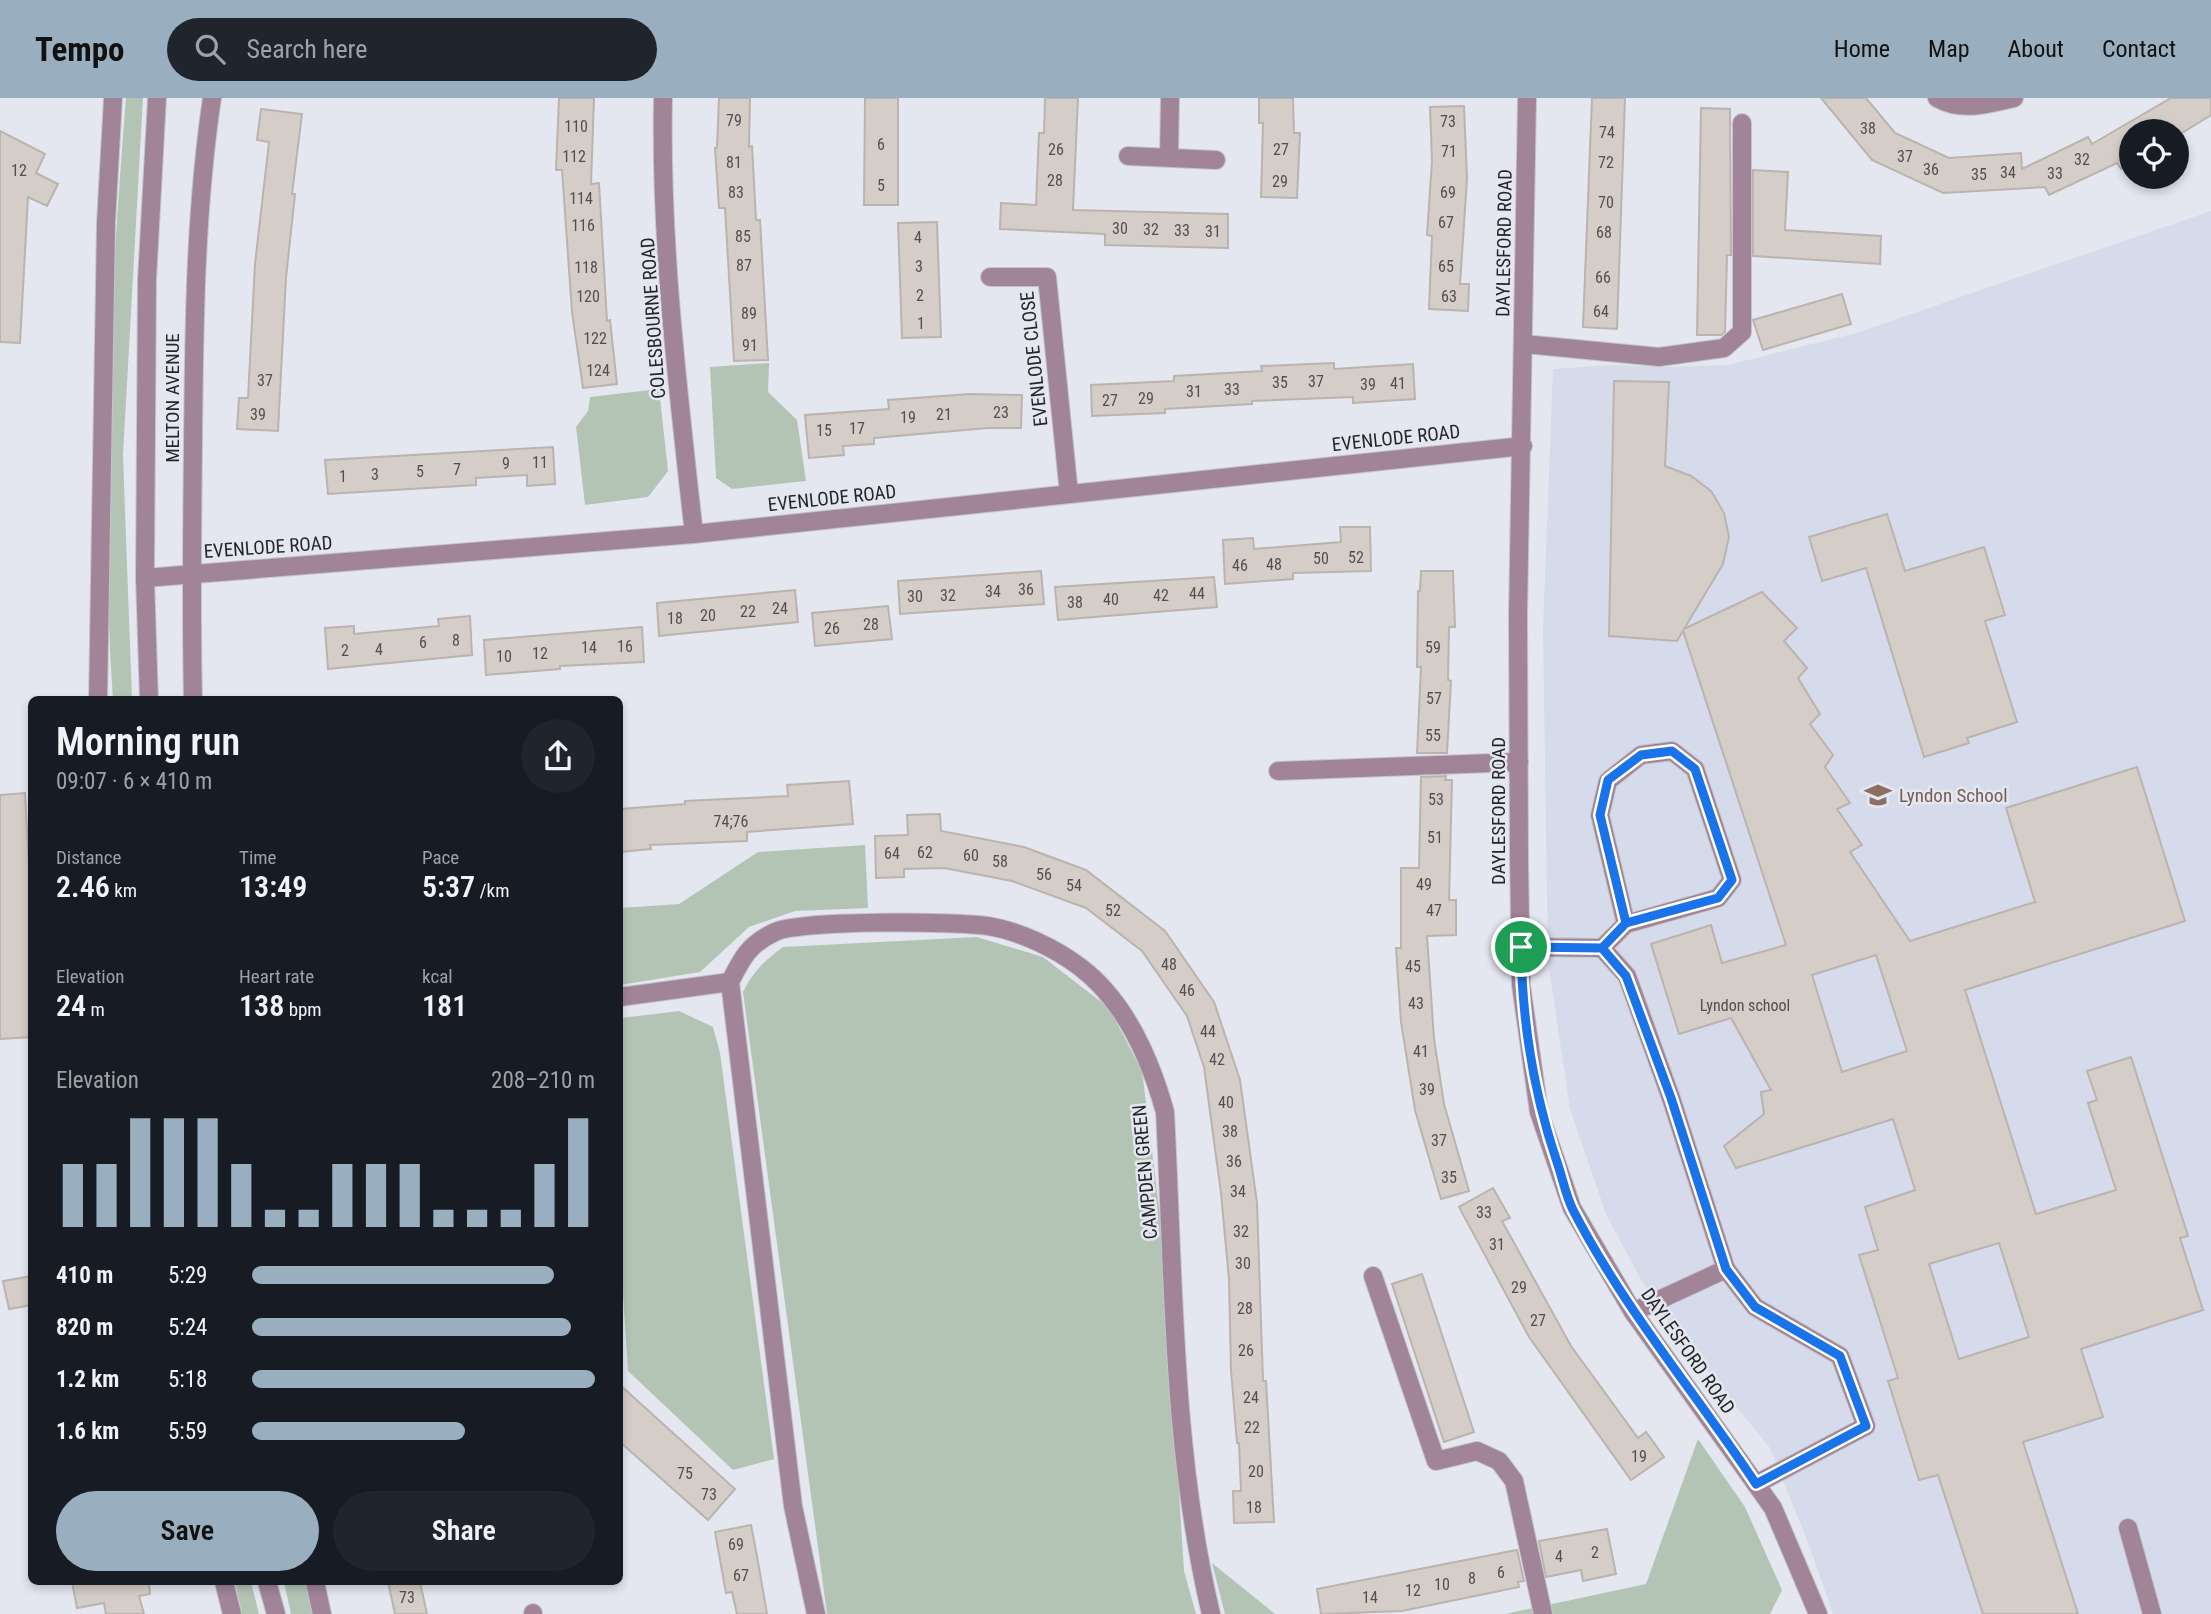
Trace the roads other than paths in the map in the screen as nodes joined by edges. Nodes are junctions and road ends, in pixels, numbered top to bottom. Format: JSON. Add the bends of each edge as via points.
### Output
{"nodes":[{"id":1,"x":113,"y":98,"type":"edge"},
{"id":2,"x":157,"y":98,"type":"edge"},
{"id":3,"x":212,"y":98,"type":"edge"},
{"id":4,"x":663,"y":98,"type":"edge"},
{"id":5,"x":1170,"y":98,"type":"edge"},
{"id":6,"x":1527,"y":98,"type":"edge"},
{"id":7,"x":1937,"y":98,"type":"edge"},
{"id":8,"x":2014,"y":98,"type":"edge"},
{"id":9,"x":1742,"y":122,"type":"dead end"},
{"id":10,"x":1128,"y":156,"type":"dead end"},
{"id":11,"x":1169,"y":156,"type":"junction"},
{"id":12,"x":1216,"y":160,"type":"dead end"},
{"id":13,"x":990,"y":277,"type":"dead end"},
{"id":14,"x":1524,"y":344,"type":"junction"},
{"id":15,"x":1523,"y":446,"type":"junction"},
{"id":16,"x":1069,"y":494,"type":"junction"},
{"id":17,"x":694,"y":534,"type":"junction"},
{"id":18,"x":189,"y":574,"type":"junction"},
{"id":19,"x":145,"y":578,"type":"junction"},
{"id":20,"x":98,"y":696,"type":"edge"},
{"id":21,"x":149,"y":696,"type":"edge"},
{"id":22,"x":194,"y":696,"type":"edge"},
{"id":23,"x":1519,"y":762,"type":"junction"},
{"id":24,"x":1278,"y":771,"type":"dead end"},
{"id":25,"x":1626,"y":923,"type":"junction"},
{"id":26,"x":1521,"y":947,"type":"junction"},
{"id":27,"x":1602,"y":948,"type":"junction"},
{"id":28,"x":730,"y":982,"type":"junction"},
{"id":29,"x":623,"y":997,"type":"edge"},
{"id":30,"x":1726,"y":1269,"type":"junction"},
{"id":31,"x":1373,"y":1276,"type":"dead end"},
{"id":32,"x":1633,"y":1312,"type":"junction"},
{"id":33,"x":1756,"y":1484,"type":"junction"},
{"id":34,"x":2129,"y":1528,"type":"dead end"},
{"id":35,"x":225,"y":1585,"type":"edge"},
{"id":36,"x":268,"y":1585,"type":"edge"},
{"id":37,"x":316,"y":1585,"type":"edge"},
{"id":38,"x":232,"y":1614,"type":"edge"},
{"id":39,"x":276,"y":1614,"type":"edge"},
{"id":40,"x":322,"y":1614,"type":"edge"},
{"id":41,"x":816,"y":1614,"type":"edge"},
{"id":42,"x":1210,"y":1614,"type":"edge"},
{"id":43,"x":1543,"y":1614,"type":"edge"},
{"id":44,"x":1818,"y":1614,"type":"edge"},
{"id":45,"x":2152,"y":1614,"type":"edge"}],
"edges":[{"from":1,"to":20,"type":"street","via":[[106,223]]},
{"from":2,"to":19,"type":"street","name":"MELTON AVENUE","via":[[147,280]]},
{"from":3,"to":18,"type":"street","name":"MELTON AVENUE","via":[[202,167],[194,295]]},
{"from":4,"to":17,"type":"street","name":"COLESBOURNE ROAD","via":[[676,368]]},
{"from":5,"to":11,"type":"street"},
{"from":6,"to":14,"type":"street","name":"DAYLESFORD ROAD"},
{"from":7,"to":8,"type":"street","via":[[1979,106]]},
{"from":9,"to":14,"type":"street","via":[[1742,332],[1724,348],[1659,357]]},
{"from":10,"to":11,"type":"street"},
{"from":11,"to":12,"type":"street"},
{"from":13,"to":16,"type":"street","name":"EVENLODE CLOSE","via":[[1047,277]]},
{"from":14,"to":15,"type":"street","name":"DAYLESFORD ROAD"},
{"from":15,"to":16,"type":"street","name":"EVENLODE ROAD"},
{"from":15,"to":23,"type":"street","name":"DAYLESFORD ROAD"},
{"from":16,"to":17,"type":"street","name":"EVENLODE ROAD"},
{"from":17,"to":18,"type":"street","name":"EVENLODE ROAD"},
{"from":18,"to":19,"type":"street","name":"EVENLODE ROAD"},
{"from":18,"to":22,"type":"street","name":"MELTON AVENUE"},
{"from":19,"to":21,"type":"street","name":"MELTON AVENUE"},
{"from":23,"to":24,"type":"street"},
{"from":23,"to":26,"type":"street","name":"DAYLESFORD ROAD"},
{"from":25,"to":25,"type":"street","via":[[1718,898],[1732,880],[1695,769],[1672,751],[1641,755],[1608,780],[1600,815]]},
{"from":25,"to":27,"type":"street"},
{"from":26,"to":27,"type":"street"},
{"from":26,"to":32,"type":"street","name":"DAYLESFORD ROAD","via":[[1521,985],[1539,1111],[1572,1208]]},
{"from":27,"to":30,"type":"street","via":[[1626,976]]},
{"from":28,"to":29,"type":"street"},
{"from":28,"to":41,"type":"street","via":[[793,1506]]},
{"from":28,"to":42,"type":"street","name":"CAMPDEN GREEN","via":[[745,952],[776,930],[844,923],[988,926],[1034,941],[1079,966],[1117,1006],[1155,1076],[1165,1112],[1182,1434],[1197,1557]]},
{"from":30,"to":32,"type":"street"},
{"from":30,"to":33,"type":"street","via":[[1755,1307],[1840,1356],[1866,1426]]},
{"from":31,"to":43,"type":"street","via":[[1436,1461],[1477,1451],[1499,1461],[1514,1481]]},
{"from":32,"to":33,"type":"street","name":"DAYLESFORD ROAD"},
{"from":33,"to":44,"type":"street","name":"DAYLESFORD ROAD","via":[[1773,1508]]},
{"from":34,"to":45,"type":"street"},
{"from":35,"to":38,"type":"street"},
{"from":36,"to":39,"type":"street"},
{"from":37,"to":40,"type":"street"}]}
